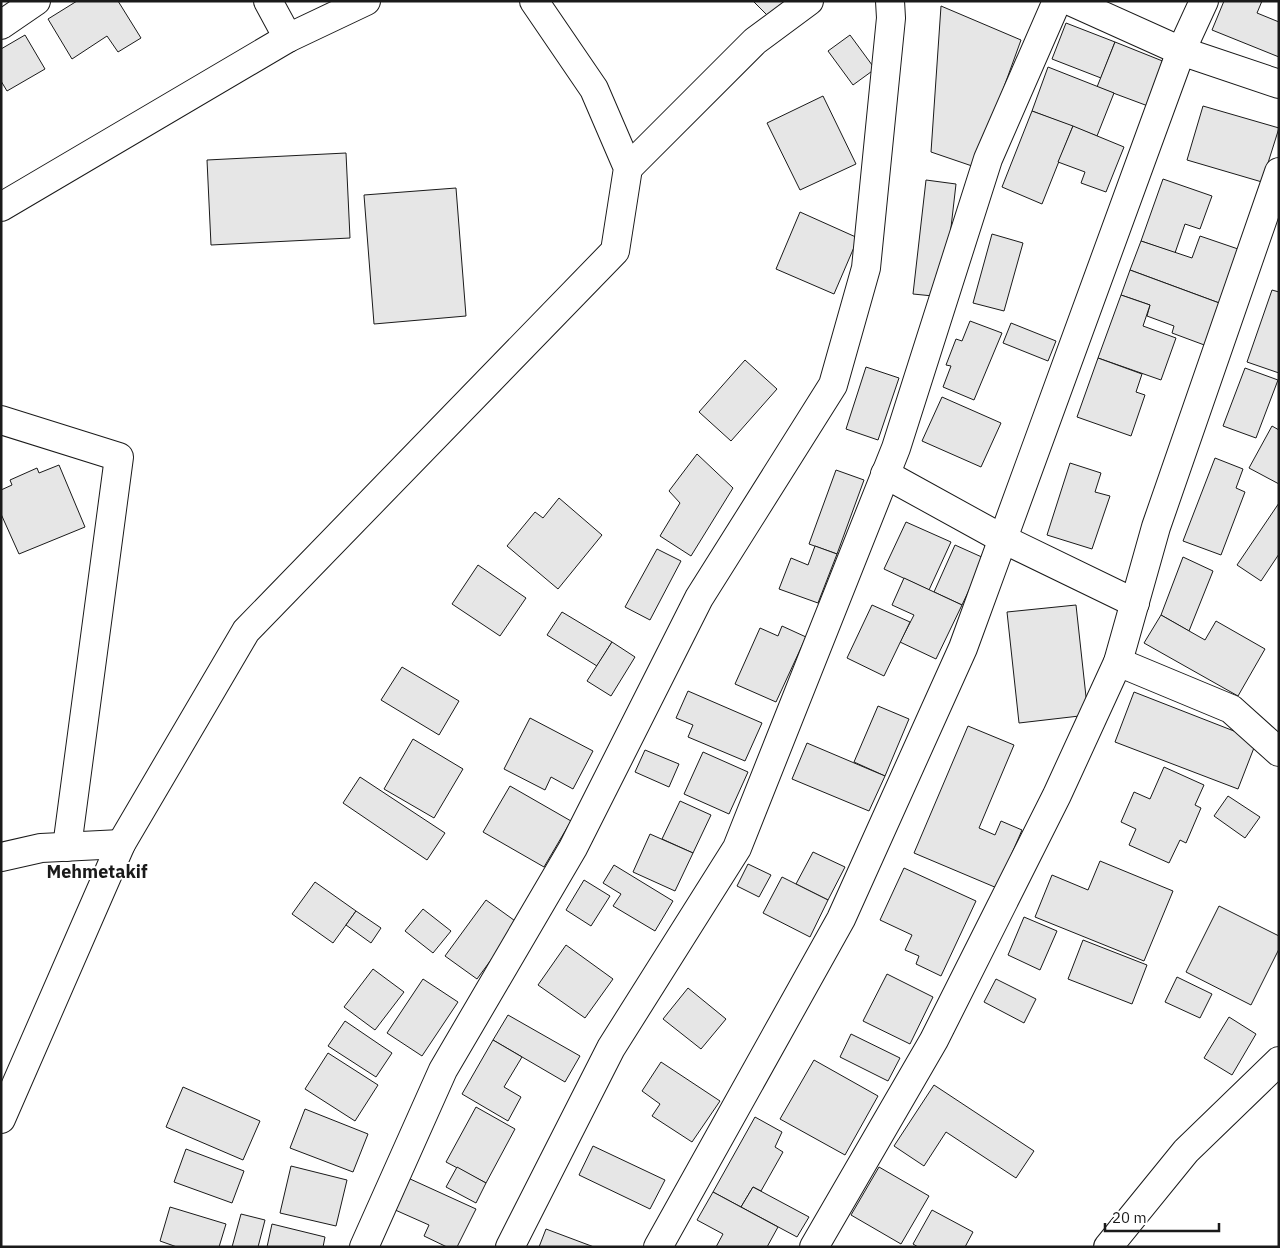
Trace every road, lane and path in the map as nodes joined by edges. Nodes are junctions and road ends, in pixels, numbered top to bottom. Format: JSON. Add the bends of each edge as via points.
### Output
{"nodes":[{"id":1,"x":36,"y":1,"type":"edge"},
{"id":2,"x":268,"y":1,"type":"edge"},
{"id":3,"x":366,"y":1,"type":"edge"},
{"id":4,"x":534,"y":1,"type":"edge"},
{"id":5,"x":808,"y":1,"type":"edge"},
{"id":6,"x":890,"y":1,"type":"edge"},
{"id":7,"x":1057,"y":1,"type":"edge"},
{"id":8,"x":1070,"y":1,"type":"edge"},
{"id":9,"x":1204,"y":1,"type":"edge"},
{"id":10,"x":1,"y":25,"type":"edge"},
{"id":11,"x":288,"y":38,"type":"junction"},
{"id":12,"x":1181,"y":51,"type":"junction"},
{"id":13,"x":1279,"y":84,"type":"edge"},
{"id":14,"x":628,"y":168,"type":"junction"},
{"id":15,"x":1279,"y":172,"type":"edge"},
{"id":16,"x":1,"y":207,"type":"edge"},
{"id":17,"x":1,"y":420,"type":"edge"},
{"id":18,"x":885,"y":474,"type":"junction"},
{"id":19,"x":1002,"y":539,"type":"junction"},
{"id":20,"x":1135,"y":603,"type":"junction"},
{"id":21,"x":1118,"y":662,"type":"junction"},
{"id":22,"x":1279,"y":752,"type":"edge"},
{"id":23,"x":121,"y":844,"type":"junction"},
{"id":24,"x":67,"y":847,"type":"junction"},
{"id":25,"x":1,"y":857,"type":"edge"},
{"id":26,"x":1279,"y":1061,"type":"edge"},
{"id":27,"x":1,"y":1119,"type":"edge"},
{"id":28,"x":364,"y":1247,"type":"edge"},
{"id":29,"x":510,"y":1247,"type":"edge"},
{"id":30,"x":658,"y":1247,"type":"edge"},
{"id":31,"x":814,"y":1247,"type":"edge"},
{"id":32,"x":1108,"y":1247,"type":"edge"}],
"edges":[{"from":1,"to":10,"type":"street"},
{"from":2,"to":11,"type":"street"},
{"from":3,"to":11,"type":"street"},
{"from":4,"to":14,"type":"street","via":[[594,89]]},
{"from":5,"to":14,"type":"street","via":[[755,41]]},
{"from":6,"to":28,"type":"street","via":[[891,18],[866,268],[833,385],[699,598],[573,848],[443,1070]]},
{"from":7,"to":18,"type":"street","via":[[988,159]]},
{"from":8,"to":12,"type":"street"},
{"from":9,"to":12,"type":"street"},
{"from":11,"to":16,"type":"street"},
{"from":12,"to":13,"type":"street"},
{"from":12,"to":19,"type":"street"},
{"from":14,"to":23,"type":"street","via":[[615,251],[246,631]]},
{"from":15,"to":20,"type":"street","via":[[1159,517]]},
{"from":17,"to":24,"type":"street","via":[[119,457]]},
{"from":18,"to":19,"type":"street"},
{"from":18,"to":29,"type":"street","via":[[737,848],[611,1048]]},
{"from":19,"to":20,"type":"street"},
{"from":19,"to":30,"type":"street","via":[[963,648],[841,919]]},
{"from":20,"to":21,"type":"street"},
{"from":21,"to":22,"type":"street","via":[[1231,709]]},
{"from":21,"to":31,"type":"street","via":[[934,1040]]},
{"from":23,"to":24,"type":"street"},
{"from":23,"to":27,"type":"street"},
{"from":24,"to":25,"type":"street","via":[[41,848]]},
{"from":26,"to":32,"type":"street","via":[[1186,1151]]}]}
